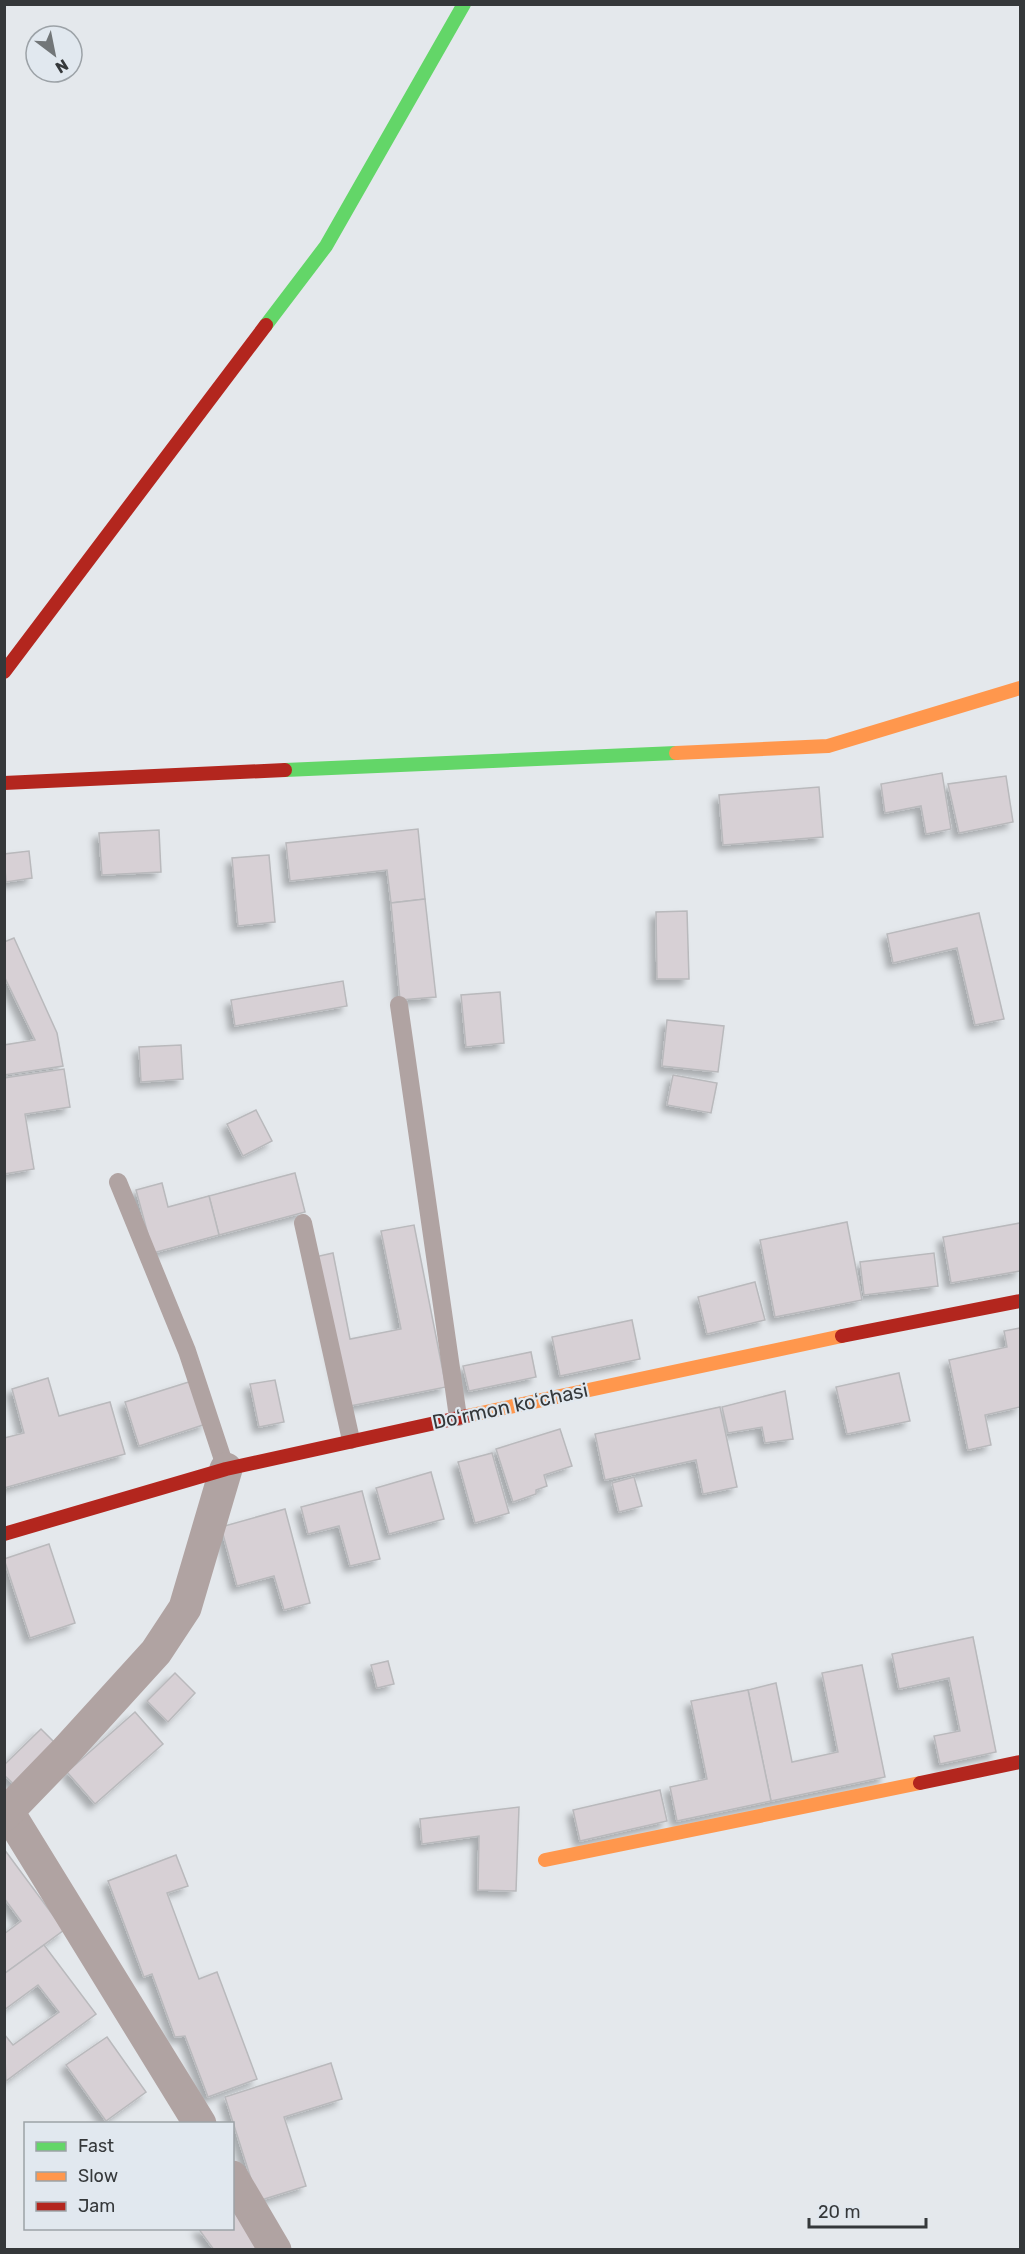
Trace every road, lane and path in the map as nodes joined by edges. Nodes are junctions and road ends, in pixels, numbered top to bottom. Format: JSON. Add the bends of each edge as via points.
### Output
{"nodes":[{"id":1,"x":464,"y":4,"type":"edge"},
{"id":2,"x":4,"y":672,"type":"edge"},
{"id":3,"x":1020,"y":688,"type":"edge"},
{"id":4,"x":4,"y":783,"type":"edge"},
{"id":5,"x":399,"y":1005,"type":"dead end"},
{"id":6,"x":117,"y":1182,"type":"dead end"},
{"id":7,"x":303,"y":1223,"type":"dead end"},
{"id":8,"x":1020,"y":1301,"type":"edge"},
{"id":9,"x":458,"y":1418,"type":"junction"},
{"id":10,"x":351,"y":1440,"type":"junction"},
{"id":11,"x":226,"y":1469,"type":"junction"},
{"id":12,"x":4,"y":1534,"type":"edge"},
{"id":13,"x":1020,"y":1762,"type":"edge"},
{"id":14,"x":6,"y":1813,"type":"edge"},
{"id":15,"x":545,"y":1860,"type":"dead end"},
{"id":16,"x":199,"y":2122,"type":"edge"},
{"id":17,"x":234,"y":2180,"type":"edge"},
{"id":18,"x":275,"y":2250,"type":"edge"}],
"edges":[{"from":1,"to":2,"type":"street","via":[[326,246]]},
{"from":3,"to":4,"type":"street","via":[[828,746]]},
{"from":5,"to":9,"type":"lane"},
{"from":6,"to":11,"type":"lane","via":[[188,1351]]},
{"from":7,"to":10,"type":"lane"},
{"from":8,"to":9,"type":"street","name":"Doʻrmon koʻchasi"},
{"from":9,"to":10,"type":"street","name":"Doʻrmon koʻchasi"},
{"from":10,"to":11,"type":"street","name":"Doʻrmon koʻchasi"},
{"from":11,"to":12,"type":"street","name":"Doʻrmon koʻchasi"},
{"from":11,"to":14,"type":"street","via":[[185,1608],[156,1652]]},
{"from":13,"to":15,"type":"street"},
{"from":14,"to":16,"type":"street"},
{"from":17,"to":18,"type":"street"}]}
